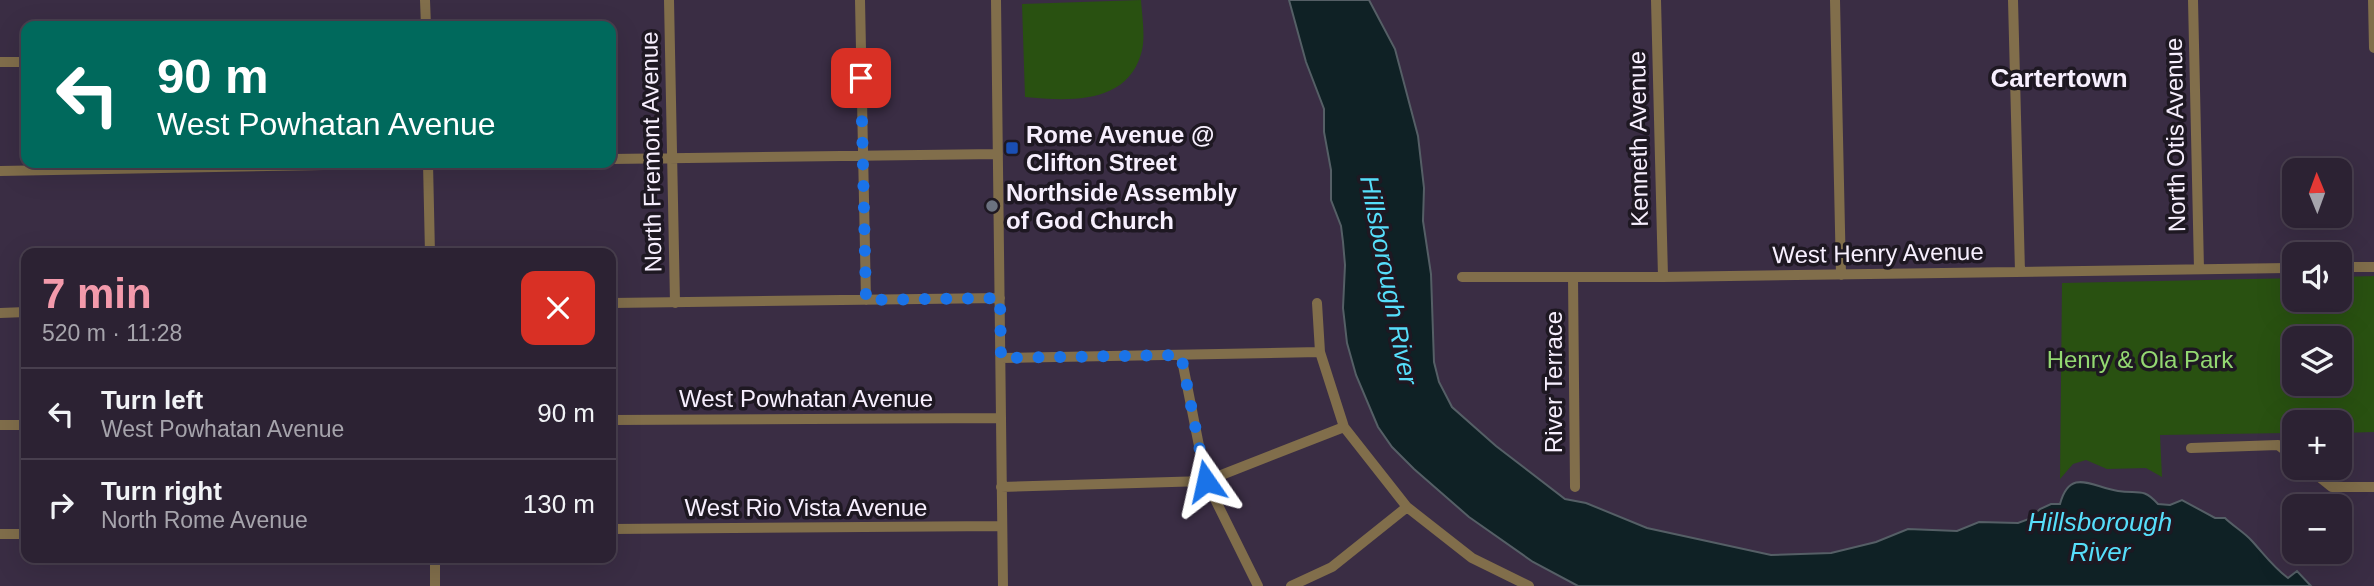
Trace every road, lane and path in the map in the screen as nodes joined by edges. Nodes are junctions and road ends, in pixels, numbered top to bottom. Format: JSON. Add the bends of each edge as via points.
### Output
{"nodes":[{"id":1,"x":425,"y":0,"type":"edge"},
{"id":2,"x":669,"y":0,"type":"edge"},
{"id":3,"x":860,"y":0,"type":"edge"},
{"id":4,"x":996,"y":0,"type":"edge"},
{"id":5,"x":1656,"y":0,"type":"edge"},
{"id":6,"x":1835,"y":0,"type":"edge"},
{"id":7,"x":2013,"y":0,"type":"edge"},
{"id":8,"x":2193,"y":0,"type":"edge"},
{"id":9,"x":2373,"y":0,"type":"edge"},
{"id":10,"x":426,"y":21,"type":"edge"},
{"id":11,"x":2374,"y":48,"type":"edge"},
{"id":12,"x":0,"y":62,"type":"edge"},
{"id":13,"x":21,"y":62,"type":"edge"},
{"id":14,"x":998,"y":154,"type":"junction"},
{"id":15,"x":862,"y":156,"type":"junction"},
{"id":16,"x":672,"y":158,"type":"junction"},
{"id":17,"x":616,"y":159,"type":"edge"},
{"id":18,"x":160,"y":168,"type":"edge"},
{"id":19,"x":428,"y":168,"type":"edge"},
{"id":20,"x":0,"y":171,"type":"edge"},
{"id":21,"x":430,"y":248,"type":"edge"},
{"id":22,"x":2352,"y":267,"type":"edge"},
{"id":23,"x":2374,"y":267,"type":"edge"},
{"id":24,"x":2282,"y":268,"type":"edge"},
{"id":25,"x":2199,"y":269,"type":"junction"},
{"id":26,"x":2020,"y":272,"type":"junction"},
{"id":27,"x":1841,"y":275,"type":"junction"},
{"id":28,"x":1462,"y":277,"type":"dead end"},
{"id":29,"x":1573,"y":277,"type":"junction"},
{"id":30,"x":1663,"y":277,"type":"junction"},
{"id":31,"x":1000,"y":298,"type":"junction"},
{"id":32,"x":866,"y":300,"type":"junction"},
{"id":33,"x":616,"y":303,"type":"edge"},
{"id":34,"x":675,"y":303,"type":"junction"},
{"id":35,"x":1317,"y":303,"type":"dead end"},
{"id":36,"x":21,"y":312,"type":"edge"},
{"id":37,"x":0,"y":313,"type":"edge"},
{"id":38,"x":1320,"y":352,"type":"junction"},
{"id":39,"x":1181,"y":355,"type":"junction"},
{"id":40,"x":1001,"y":358,"type":"junction"},
{"id":41,"x":1001,"y":418,"type":"junction"},
{"id":42,"x":616,"y":420,"type":"edge"},
{"id":43,"x":0,"y":425,"type":"edge"},
{"id":44,"x":21,"y":425,"type":"edge"},
{"id":45,"x":1344,"y":428,"type":"junction"},
{"id":46,"x":2191,"y":448,"type":"dead end"},
{"id":47,"x":2282,"y":448,"type":"edge"},
{"id":48,"x":2323,"y":480,"type":"edge"},
{"id":49,"x":1206,"y":481,"type":"junction"},
{"id":50,"x":2374,"y":486,"type":"edge"},
{"id":51,"x":1001,"y":487,"type":"junction"},
{"id":52,"x":1574,"y":487,"type":"dead end"},
{"id":53,"x":1407,"y":507,"type":"junction"},
{"id":54,"x":1002,"y":526,"type":"junction"},
{"id":55,"x":616,"y":529,"type":"edge"},
{"id":56,"x":0,"y":534,"type":"edge"},
{"id":57,"x":21,"y":534,"type":"edge"},
{"id":58,"x":435,"y":563,"type":"edge"},
{"id":59,"x":435,"y":586,"type":"edge"},
{"id":60,"x":1003,"y":586,"type":"edge"},
{"id":61,"x":1258,"y":586,"type":"edge"},
{"id":62,"x":1291,"y":586,"type":"edge"},
{"id":63,"x":1529,"y":586,"type":"edge"}],
"edges":[{"from":1,"to":10,"type":"street"},
{"from":2,"to":16,"type":"street","name":"North Fremont Avenue"},
{"from":3,"to":15,"type":"street"},
{"from":4,"to":14,"type":"street"},
{"from":5,"to":30,"type":"street","name":"Kenneth Avenue"},
{"from":6,"to":27,"type":"street"},
{"from":7,"to":26,"type":"street"},
{"from":8,"to":25,"type":"street","name":"North Otis Avenue"},
{"from":9,"to":11,"type":"street"},
{"from":12,"to":13,"type":"street"},
{"from":14,"to":15,"type":"street"},
{"from":14,"to":31,"type":"street"},
{"from":15,"to":16,"type":"street"},
{"from":15,"to":32,"type":"street"},
{"from":16,"to":17,"type":"street"},
{"from":16,"to":34,"type":"street","name":"North Fremont Avenue"},
{"from":18,"to":20,"type":"street"},
{"from":19,"to":21,"type":"street"},
{"from":22,"to":23,"type":"street"},
{"from":24,"to":25,"type":"street","name":"West Henry Avenue"},
{"from":25,"to":26,"type":"street","name":"West Henry Avenue"},
{"from":26,"to":27,"type":"street","name":"West Henry Avenue"},
{"from":27,"to":30,"type":"street","name":"West Henry Avenue"},
{"from":28,"to":29,"type":"street","name":"West Henry Avenue"},
{"from":29,"to":30,"type":"street","name":"West Henry Avenue"},
{"from":29,"to":52,"type":"street","name":"River Terrace"},
{"from":31,"to":32,"type":"street"},
{"from":31,"to":40,"type":"street"},
{"from":32,"to":34,"type":"street"},
{"from":33,"to":34,"type":"street"},
{"from":35,"to":38,"type":"street"},
{"from":36,"to":37,"type":"street"},
{"from":38,"to":39,"type":"street"},
{"from":38,"to":45,"type":"street"},
{"from":39,"to":40,"type":"street"},
{"from":39,"to":49,"type":"street"},
{"from":40,"to":41,"type":"street"},
{"from":41,"to":42,"type":"street","name":"West Powhatan Avenue"},
{"from":41,"to":51,"type":"street"},
{"from":43,"to":44,"type":"street"},
{"from":45,"to":49,"type":"street"},
{"from":45,"to":53,"type":"street"},
{"from":46,"to":47,"type":"street"},
{"from":48,"to":50,"type":"street","via":[[2332,487]]},
{"from":49,"to":51,"type":"street"},
{"from":49,"to":61,"type":"street"},
{"from":51,"to":54,"type":"street"},
{"from":53,"to":62,"type":"street","via":[[1332,567]]},
{"from":53,"to":63,"type":"street","via":[[1472,558]]},
{"from":54,"to":55,"type":"street","name":"West Rio Vista Avenue"},
{"from":54,"to":60,"type":"street"},
{"from":56,"to":57,"type":"street"},
{"from":58,"to":59,"type":"street"}]}
